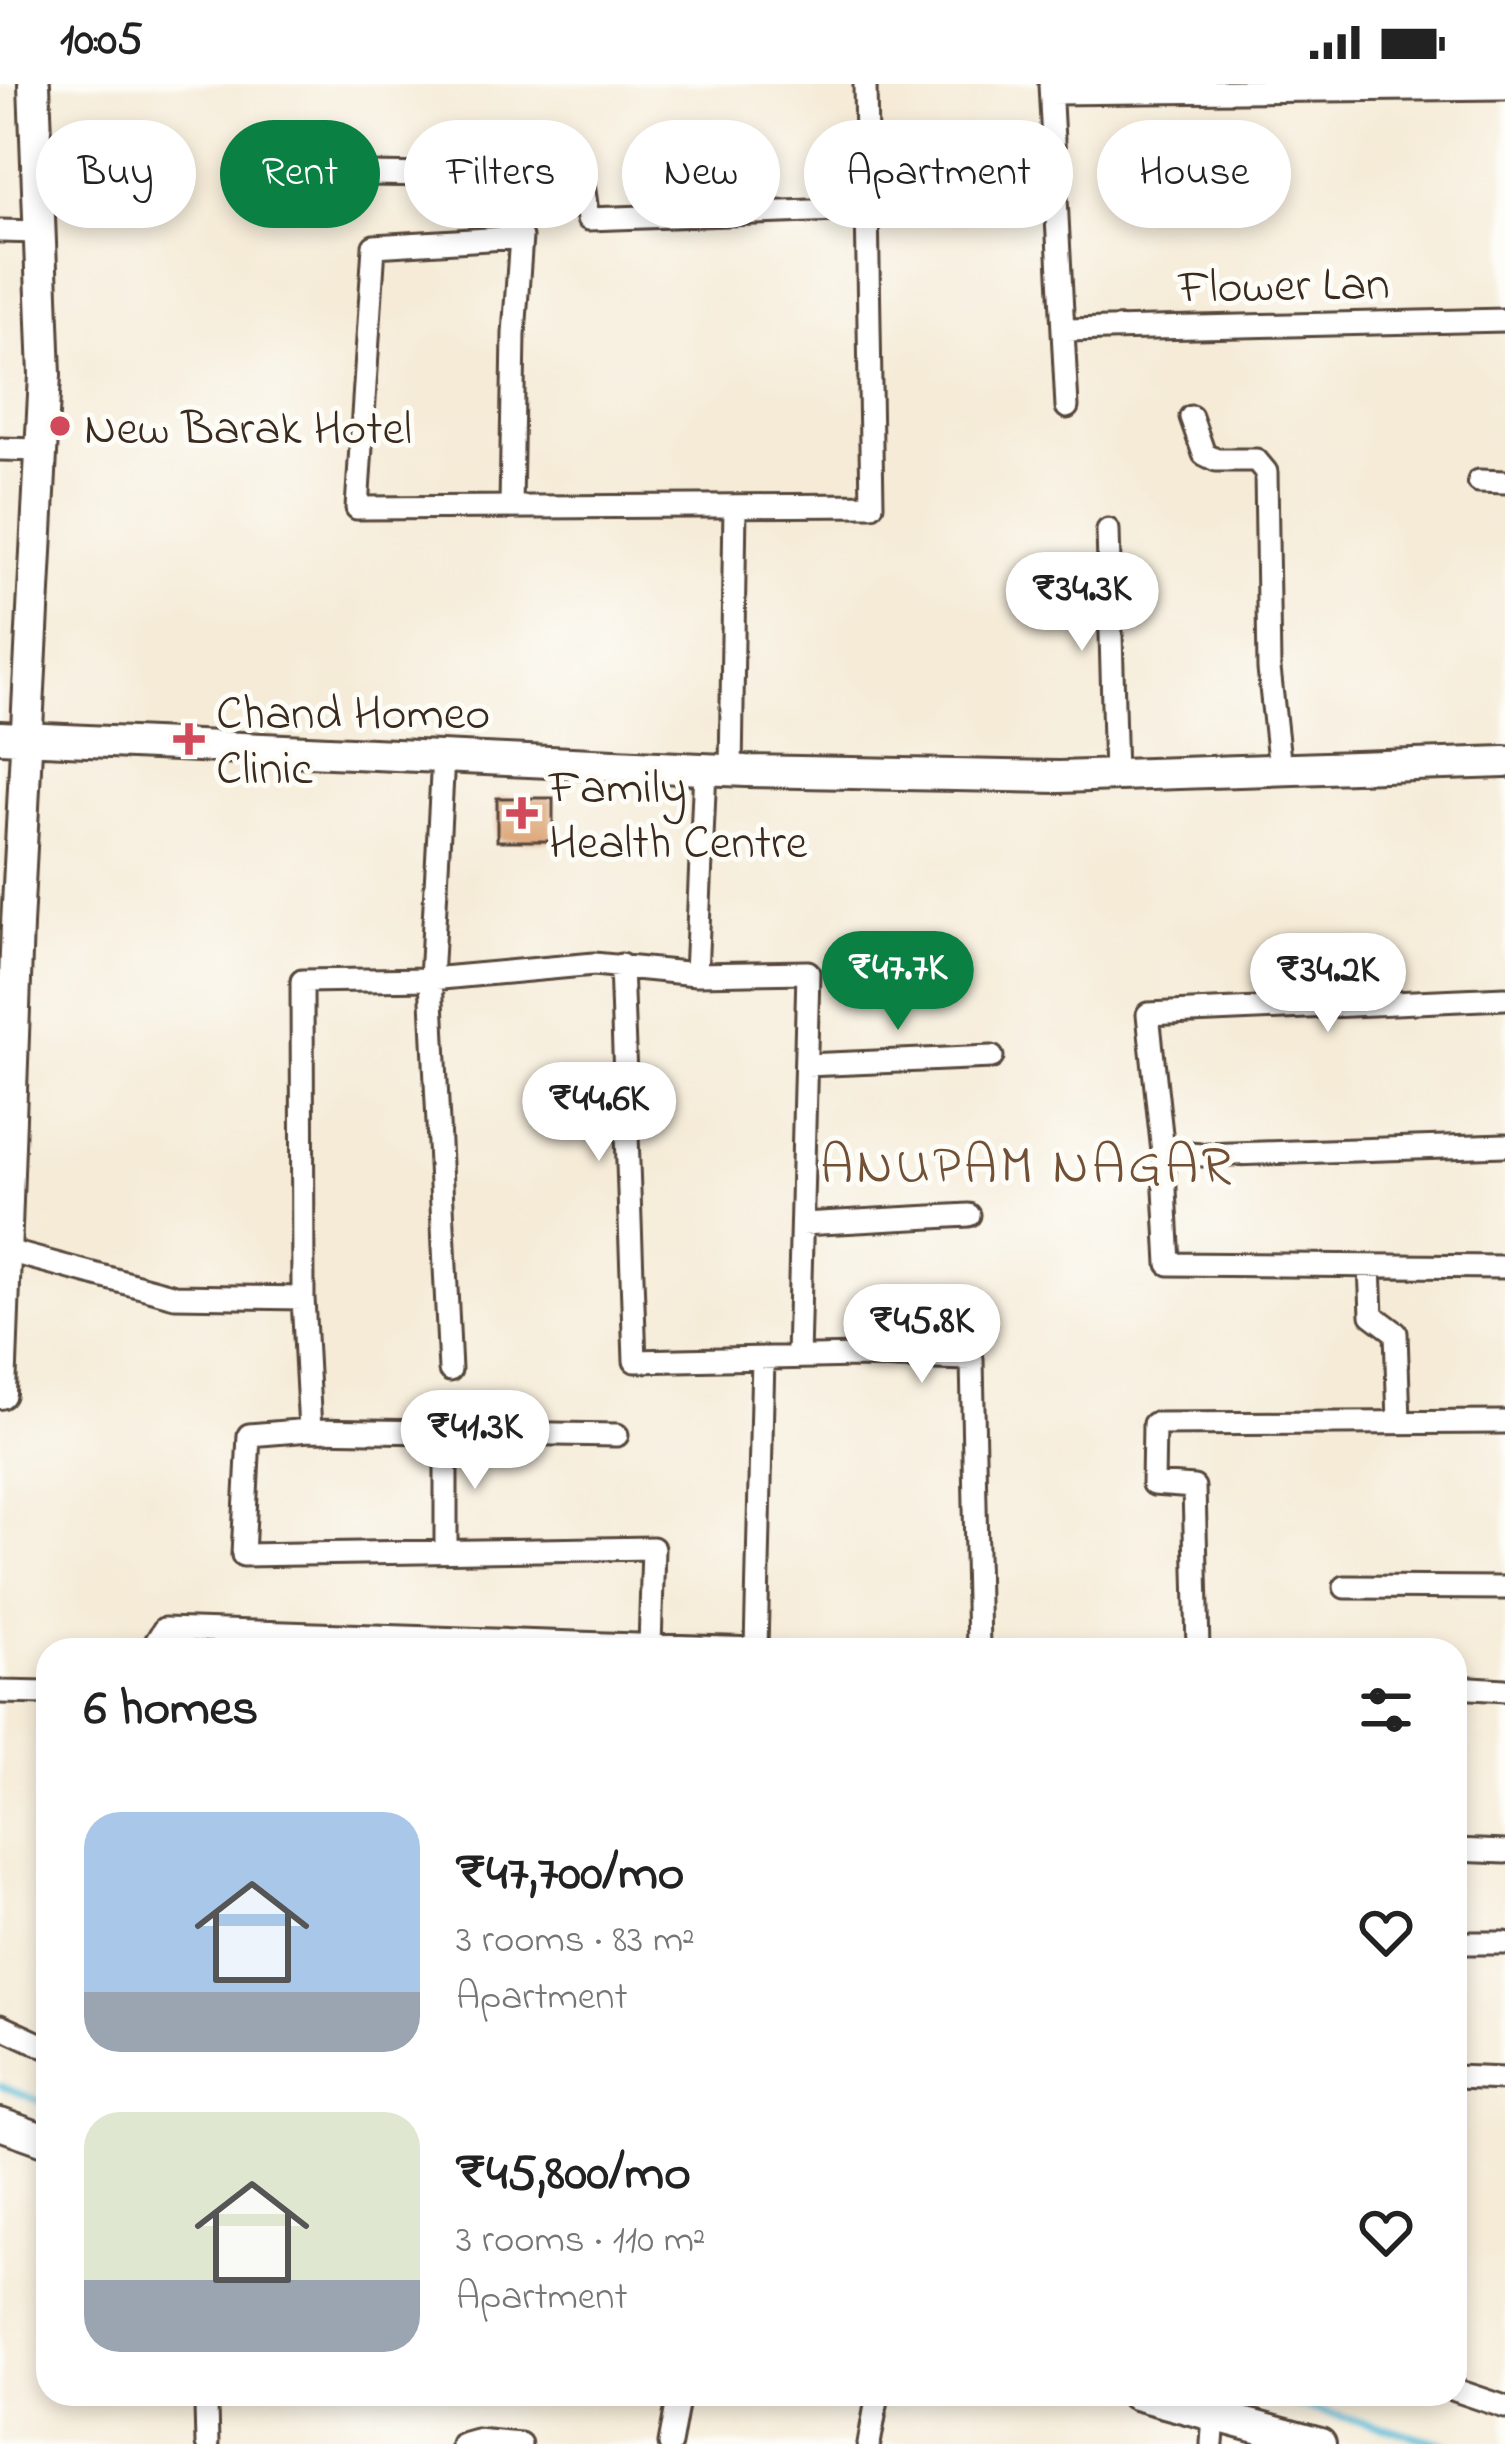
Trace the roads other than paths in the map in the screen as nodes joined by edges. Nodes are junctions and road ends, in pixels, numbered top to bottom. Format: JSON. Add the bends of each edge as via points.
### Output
{"nodes":[{"id":1,"x":34,"y":84,"type":"edge"},
{"id":2,"x":866,"y":84,"type":"edge"},
{"id":3,"x":1051,"y":88,"type":"edge"},
{"id":4,"x":1505,"y":88,"type":"edge"},
{"id":5,"x":867,"y":120,"type":"edge"},
{"id":6,"x":380,"y":174,"type":"edge"},
{"id":7,"x":804,"y":211,"type":"edge"},
{"id":8,"x":868,"y":228,"type":"edge"},
{"id":9,"x":0,"y":231,"type":"edge"},
{"id":10,"x":39,"y":232,"type":"junction"},
{"id":11,"x":1505,"y":320,"type":"edge"},
{"id":12,"x":1065,"y":330,"type":"junction"},
{"id":13,"x":1067,"y":406,"type":"dead end"},
{"id":14,"x":1191,"y":417,"type":"dead end"},
{"id":15,"x":0,"y":449,"type":"edge"},
{"id":16,"x":41,"y":450,"type":"junction"},
{"id":17,"x":1479,"y":481,"type":"dead end"},
{"id":18,"x":1505,"y":482,"type":"edge"},
{"id":19,"x":735,"y":506,"type":"junction"},
{"id":20,"x":512,"y":508,"type":"junction"},
{"id":21,"x":1108,"y":530,"type":"dead end"},
{"id":22,"x":13,"y":738,"type":"edge"},
{"id":23,"x":443,"y":758,"type":"junction"},
{"id":24,"x":1505,"y":762,"type":"edge"},
{"id":25,"x":718,"y":770,"type":"junction"},
{"id":26,"x":1280,"y":770,"type":"junction"},
{"id":27,"x":1115,"y":775,"type":"junction"},
{"id":28,"x":8,"y":963,"type":"edge"},
{"id":29,"x":621,"y":965,"type":"junction"},
{"id":30,"x":696,"y":974,"type":"junction"},
{"id":31,"x":431,"y":979,"type":"junction"},
{"id":32,"x":1505,"y":998,"type":"edge"},
{"id":33,"x":992,"y":1057,"type":"dead end"},
{"id":34,"x":806,"y":1065,"type":"junction"},
{"id":35,"x":1505,"y":1145,"type":"edge"},
{"id":36,"x":1163,"y":1152,"type":"junction"},
{"id":37,"x":969,"y":1215,"type":"dead end"},
{"id":38,"x":802,"y":1224,"type":"junction"},
{"id":39,"x":3,"y":1249,"type":"edge"},
{"id":40,"x":1370,"y":1266,"type":"junction"},
{"id":41,"x":1505,"y":1267,"type":"edge"},
{"id":42,"x":303,"y":1298,"type":"junction"},
{"id":43,"x":763,"y":1358,"type":"junction"},
{"id":44,"x":798,"y":1358,"type":"junction"},
{"id":45,"x":450,"y":1370,"type":"dead end"},
{"id":46,"x":0,"y":1394,"type":"edge"},
{"id":47,"x":1399,"y":1421,"type":"junction"},
{"id":48,"x":1505,"y":1422,"type":"edge"},
{"id":49,"x":310,"y":1430,"type":"junction"},
{"id":50,"x":446,"y":1433,"type":"junction"},
{"id":51,"x":617,"y":1435,"type":"dead end"},
{"id":52,"x":446,"y":1551,"type":"junction"},
{"id":53,"x":1346,"y":1587,"type":"dead end"},
{"id":54,"x":1505,"y":1588,"type":"edge"},
{"id":55,"x":158,"y":1638,"type":"edge"},
{"id":56,"x":421,"y":1638,"type":"edge"},
{"id":57,"x":650,"y":1638,"type":"edge"},
{"id":58,"x":756,"y":1638,"type":"edge"},
{"id":59,"x":978,"y":1638,"type":"edge"},
{"id":60,"x":1198,"y":1638,"type":"edge"},
{"id":61,"x":1467,"y":1688,"type":"edge"},
{"id":62,"x":1505,"y":1690,"type":"edge"},
{"id":63,"x":0,"y":1692,"type":"edge"},
{"id":64,"x":36,"y":1694,"type":"edge"},
{"id":65,"x":1467,"y":1850,"type":"edge"},
{"id":66,"x":1505,"y":1852,"type":"edge"},
{"id":67,"x":1467,"y":1942,"type":"edge"},
{"id":68,"x":1505,"y":1943,"type":"edge"},
{"id":69,"x":0,"y":2026,"type":"edge"},
{"id":70,"x":36,"y":2042,"type":"edge"},
{"id":71,"x":1467,"y":2077,"type":"edge"},
{"id":72,"x":1505,"y":2079,"type":"edge"},
{"id":73,"x":0,"y":2123,"type":"edge"},
{"id":74,"x":36,"y":2136,"type":"edge"},
{"id":75,"x":1467,"y":2394,"type":"edge"},
{"id":76,"x":206,"y":2406,"type":"dead end"},
{"id":77,"x":677,"y":2406,"type":"edge"},
{"id":78,"x":876,"y":2406,"type":"edge"},
{"id":79,"x":1161,"y":2406,"type":"edge"},
{"id":80,"x":1505,"y":2407,"type":"edge"},
{"id":81,"x":1213,"y":2430,"type":"edge"},
{"id":82,"x":207,"y":2444,"type":"edge"},
{"id":83,"x":462,"y":2444,"type":"edge"},
{"id":84,"x":520,"y":2444,"type":"edge"},
{"id":85,"x":670,"y":2444,"type":"edge"},
{"id":86,"x":869,"y":2444,"type":"edge"},
{"id":87,"x":1320,"y":2444,"type":"edge"}],
"edges":[{"from":1,"to":10,"type":"street"},
{"from":2,"to":5,"type":"street"},
{"from":3,"to":4,"type":"street"},
{"from":3,"to":12,"type":"street"},
{"from":6,"to":7,"type":"street","via":[[582,177],[588,219]]},
{"from":8,"to":19,"type":"street","via":[[872,505]]},
{"from":9,"to":10,"type":"street"},
{"from":10,"to":16,"type":"street"},
{"from":11,"to":12,"type":"street","name":"Flower Lan"},
{"from":12,"to":13,"type":"street"},
{"from":14,"to":26,"type":"street","via":[[1204,454],[1256,460],[1266,472]]},
{"from":15,"to":16,"type":"street"},
{"from":16,"to":22,"type":"street"},
{"from":17,"to":18,"type":"street"},
{"from":19,"to":20,"type":"street"},
{"from":19,"to":25,"type":"street"},
{"from":20,"to":20,"type":"street","via":[[357,508],[374,246],[520,237]]},
{"from":21,"to":27,"type":"street"},
{"from":22,"to":23,"type":"street"},
{"from":22,"to":28,"type":"street"},
{"from":23,"to":25,"type":"street"},
{"from":23,"to":31,"type":"street"},
{"from":24,"to":26,"type":"street"},
{"from":25,"to":27,"type":"street"},
{"from":25,"to":30,"type":"street"},
{"from":26,"to":27,"type":"street"},
{"from":28,"to":39,"type":"street"},
{"from":29,"to":30,"type":"street"},
{"from":29,"to":31,"type":"street"},
{"from":29,"to":43,"type":"street","via":[[635,1361]]},
{"from":30,"to":34,"type":"street","via":[[808,972]]},
{"from":31,"to":42,"type":"street","via":[[302,980]]},
{"from":31,"to":45,"type":"street"},
{"from":32,"to":36,"type":"street","via":[[1148,1014]]},
{"from":33,"to":34,"type":"street"},
{"from":34,"to":38,"type":"street"},
{"from":35,"to":36,"type":"street"},
{"from":36,"to":40,"type":"street","via":[[1169,1264]]},
{"from":37,"to":38,"type":"street"},
{"from":38,"to":44,"type":"street"},
{"from":39,"to":42,"type":"street","via":[[175,1296]]},
{"from":39,"to":46,"type":"street"},
{"from":40,"to":41,"type":"street"},
{"from":40,"to":47,"type":"street","via":[[1372,1315],[1396,1333]]},
{"from":42,"to":49,"type":"street"},
{"from":43,"to":44,"type":"street"},
{"from":43,"to":58,"type":"street"},
{"from":44,"to":59,"type":"street","via":[[972,1359]]},
{"from":47,"to":48,"type":"street"},
{"from":47,"to":60,"type":"street","via":[[1154,1424],[1153,1484],[1194,1487]]},
{"from":49,"to":50,"type":"street"},
{"from":49,"to":52,"type":"street","via":[[249,1435],[243,1556]]},
{"from":50,"to":51,"type":"street"},
{"from":50,"to":52,"type":"street"},
{"from":52,"to":57,"type":"street","via":[[653,1548]]},
{"from":53,"to":54,"type":"street"},
{"from":55,"to":56,"type":"street","via":[[164,1629]]},
{"from":61,"to":62,"type":"street"},
{"from":63,"to":64,"type":"street"},
{"from":65,"to":66,"type":"street"},
{"from":67,"to":68,"type":"street"},
{"from":69,"to":70,"type":"street"},
{"from":71,"to":72,"type":"street"},
{"from":73,"to":74,"type":"street"},
{"from":75,"to":80,"type":"street"},
{"from":76,"to":82,"type":"street"},
{"from":77,"to":85,"type":"street"},
{"from":78,"to":86,"type":"street"},
{"from":79,"to":81,"type":"street"},
{"from":81,"to":87,"type":"street"},
{"from":83,"to":84,"type":"street"}]}
